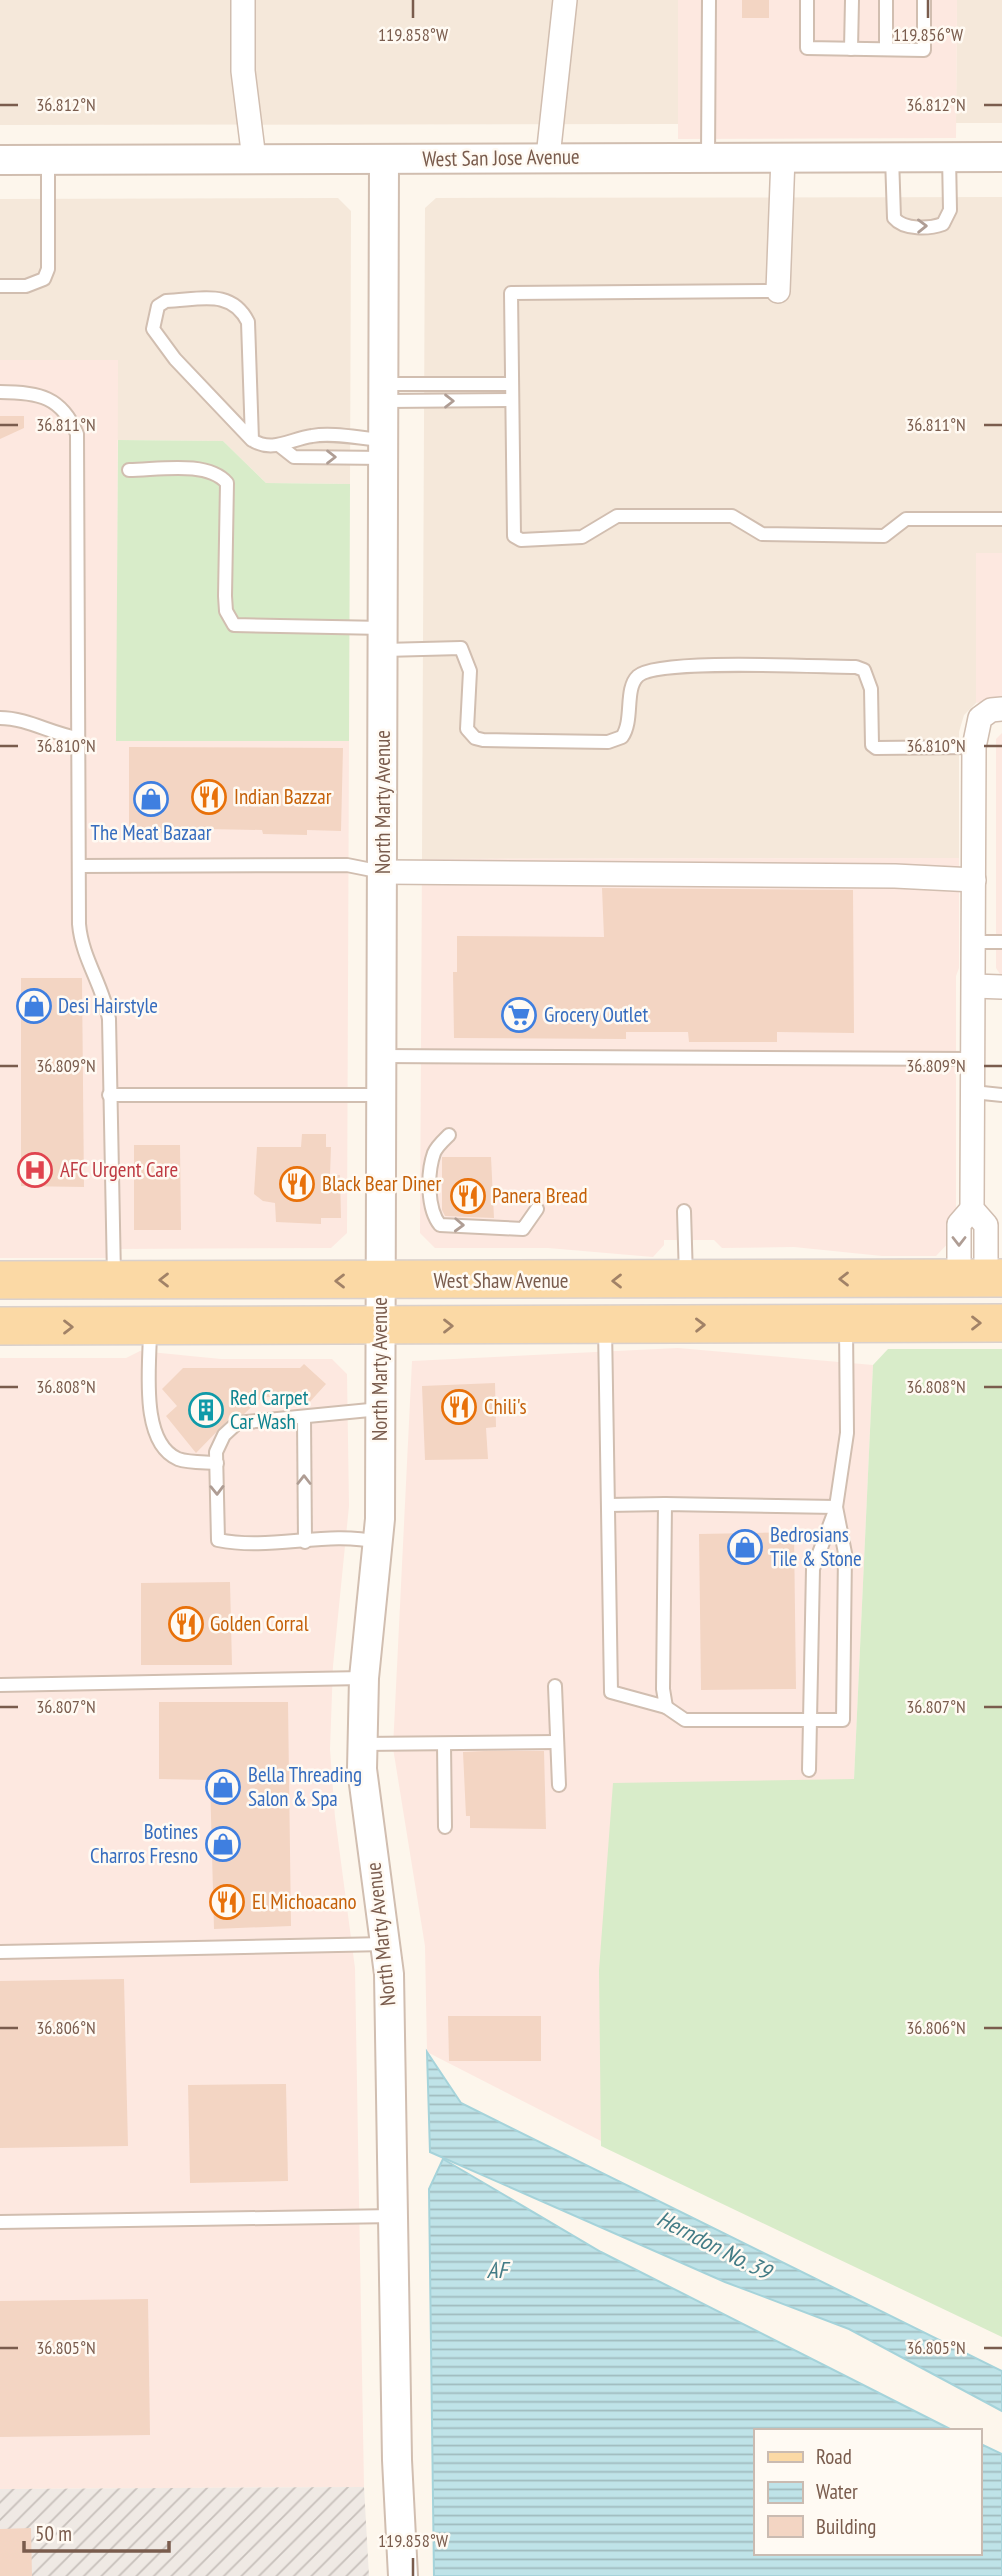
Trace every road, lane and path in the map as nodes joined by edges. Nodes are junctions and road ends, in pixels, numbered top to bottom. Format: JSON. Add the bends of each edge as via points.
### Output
{"nodes":[{"id":1,"x":243,"y":0,"type":"edge"},
{"id":2,"x":565,"y":0,"type":"edge"},
{"id":3,"x":709,"y":0,"type":"edge"},
{"id":4,"x":807,"y":0,"type":"edge"},
{"id":5,"x":852,"y":0,"type":"edge"},
{"id":6,"x":886,"y":0,"type":"edge"},
{"id":7,"x":925,"y":0,"type":"edge"},
{"id":8,"x":851,"y":49,"type":"junction"},
{"id":9,"x":886,"y":50,"type":"junction"},
{"id":10,"x":548,"y":156,"type":"junction"},
{"id":11,"x":892,"y":156,"type":"junction"},
{"id":12,"x":949,"y":156,"type":"junction"},
{"id":13,"x":708,"y":157,"type":"junction"},
{"id":14,"x":783,"y":157,"type":"junction"},
{"id":15,"x":1002,"y":157,"type":"edge"},
{"id":16,"x":48,"y":159,"type":"junction"},
{"id":17,"x":254,"y":159,"type":"junction"},
{"id":18,"x":384,"y":159,"type":"junction"},
{"id":19,"x":0,"y":160,"type":"edge"},
{"id":20,"x":0,"y":286,"type":"edge"},
{"id":21,"x":778,"y":291,"type":"joint"},
{"id":22,"x":512,"y":384,"type":"junction"},
{"id":23,"x":0,"y":392,"type":"edge"},
{"id":24,"x":386,"y":392,"type":"junction"},
{"id":25,"x":512,"y":400,"type":"junction"},
{"id":26,"x":252,"y":440,"type":"junction"},
{"id":27,"x":280,"y":446,"type":"junction"},
{"id":28,"x":386,"y":449,"type":"junction"},
{"id":29,"x":129,"y":470,"type":"dead end"},
{"id":30,"x":1002,"y":519,"type":"edge"},
{"id":31,"x":384,"y":639,"type":"junction"},
{"id":32,"x":1002,"y":709,"type":"edge"},
{"id":33,"x":0,"y":718,"type":"edge"},
{"id":34,"x":78,"y":738,"type":"junction"},
{"id":35,"x":974,"y":747,"type":"junction"},
{"id":36,"x":79,"y":866,"type":"junction"},
{"id":37,"x":382,"y":872,"type":"junction"},
{"id":38,"x":974,"y":880,"type":"junction"},
{"id":39,"x":1002,"y":942,"type":"edge"},
{"id":40,"x":974,"y":943,"type":"junction"},
{"id":41,"x":974,"y":986,"type":"junction"},
{"id":42,"x":1002,"y":987,"type":"edge"},
{"id":43,"x":381,"y":1056,"type":"junction"},
{"id":44,"x":973,"y":1059,"type":"junction"},
{"id":45,"x":973,"y":1092,"type":"junction"},
{"id":46,"x":109,"y":1095,"type":"junction"},
{"id":47,"x":381,"y":1095,"type":"junction"},
{"id":48,"x":1002,"y":1095,"type":"edge"},
{"id":49,"x":449,"y":1135,"type":"dead end"},
{"id":50,"x":537,"y":1209,"type":"dead end"},
{"id":51,"x":684,"y":1211,"type":"dead end"},
{"id":52,"x":982,"y":1278,"type":"edge"},
{"id":53,"x":114,"y":1279,"type":"junction"},
{"id":54,"x":0,"y":1280,"type":"edge"},
{"id":55,"x":380,"y":1281,"type":"junction"},
{"id":56,"x":686,"y":1281,"type":"junction"},
{"id":57,"x":0,"y":1301,"type":"edge"},
{"id":58,"x":846,"y":1323,"type":"junction"},
{"id":59,"x":1002,"y":1323,"type":"edge"},
{"id":60,"x":0,"y":1326,"type":"edge"},
{"id":61,"x":150,"y":1326,"type":"junction"},
{"id":62,"x":379,"y":1326,"type":"junction"},
{"id":63,"x":605,"y":1326,"type":"junction"},
{"id":64,"x":380,"y":1409,"type":"junction"},
{"id":65,"x":304,"y":1418,"type":"junction"},
{"id":66,"x":217,"y":1463,"type":"junction"},
{"id":67,"x":665,"y":1504,"type":"junction"},
{"id":68,"x":608,"y":1505,"type":"junction"},
{"id":69,"x":836,"y":1507,"type":"junction"},
{"id":70,"x":304,"y":1542,"type":"junction"},
{"id":71,"x":379,"y":1542,"type":"junction"},
{"id":72,"x":364,"y":1678,"type":"junction"},
{"id":73,"x":0,"y":1685,"type":"edge"},
{"id":74,"x":555,"y":1686,"type":"dead end"},
{"id":75,"x":666,"y":1707,"type":"junction"},
{"id":76,"x":810,"y":1721,"type":"junction"},
{"id":77,"x":557,"y":1742,"type":"junction"},
{"id":78,"x":362,"y":1744,"type":"junction"},
{"id":79,"x":444,"y":1744,"type":"junction"},
{"id":80,"x":809,"y":1770,"type":"dead end"},
{"id":81,"x":559,"y":1785,"type":"dead end"},
{"id":82,"x":445,"y":1827,"type":"dead end"},
{"id":83,"x":386,"y":1944,"type":"junction"},
{"id":84,"x":0,"y":1952,"type":"edge"},
{"id":85,"x":394,"y":2216,"type":"junction"},
{"id":86,"x":0,"y":2222,"type":"edge"},
{"id":87,"x":403,"y":2576,"type":"edge"}],
"edges":[{"from":1,"to":17,"type":"street","via":[[243,71]]},
{"from":2,"to":10,"type":"street"},
{"from":3,"to":13,"type":"lane"},
{"from":4,"to":8,"type":"lane","via":[[807,48]]},
{"from":5,"to":8,"type":"lane"},
{"from":6,"to":9,"type":"lane"},
{"from":7,"to":9,"type":"lane","via":[[924,50]]},
{"from":8,"to":9,"type":"lane"},
{"from":10,"to":13,"type":"street","name":"West San Jose Avenue"},
{"from":10,"to":18,"type":"street","name":"West San Jose Avenue"},
{"from":11,"to":12,"type":"street","name":"West San Jose Avenue"},
{"from":11,"to":12,"type":"lane","one_way":true,"via":[[894,218],[906,226],[937,226],[947,218]]},
{"from":11,"to":14,"type":"street","name":"West San Jose Avenue"},
{"from":12,"to":15,"type":"street","name":"West San Jose Avenue"},
{"from":13,"to":14,"type":"street","name":"West San Jose Avenue"},
{"from":14,"to":21,"type":"street"},
{"from":16,"to":17,"type":"street","name":"West San Jose Avenue"},
{"from":16,"to":19,"type":"street","name":"West San Jose Avenue"},
{"from":16,"to":20,"type":"lane","via":[[48,269],[44,279],[26,286]]},
{"from":17,"to":18,"type":"street","name":"West San Jose Avenue"},
{"from":18,"to":24,"type":"street","name":"North Marty Avenue"},
{"from":21,"to":22,"type":"lane","via":[[511,293]]},
{"from":22,"to":24,"type":"lane"},
{"from":22,"to":25,"type":"lane"},
{"from":23,"to":34,"type":"lane","via":[[57,402],[69,414],[77,434]]},
{"from":24,"to":25,"type":"lane","one_way":true},
{"from":24,"to":28,"type":"street","name":"North Marty Avenue"},
{"from":25,"to":30,"type":"lane","via":[[513,531],[521,540],[582,537],[617,516],[732,516],[762,534],[857,536],[884,536],[906,519]]},
{"from":26,"to":26,"type":"lane","via":[[175,359],[153,329],[158,306],[166,301],[226,299],[242,310],[248,322]]},
{"from":26,"to":27,"type":"lane"},
{"from":27,"to":28,"type":"lane","via":[[312,435]]},
{"from":27,"to":28,"type":"lane","one_way":true,"via":[[294,457]]},
{"from":28,"to":31,"type":"street","name":"North Marty Avenue"},
{"from":29,"to":31,"type":"lane","via":[[202,470],[227,483],[225,596],[234,625]]},
{"from":31,"to":35,"type":"lane","via":[[461,648],[470,671],[467,729],[483,740],[608,741],[622,737],[628,726],[633,682],[652,669],[856,667],[864,670],[871,689],[872,745],[876,748]]},
{"from":31,"to":37,"type":"street","name":"North Marty Avenue"},
{"from":32,"to":35,"type":"street","via":[[980,718]]},
{"from":33,"to":34,"type":"lane"},
{"from":34,"to":36,"type":"lane"},
{"from":35,"to":38,"type":"street"},
{"from":36,"to":37,"type":"lane","via":[[347,865]]},
{"from":36,"to":46,"type":"lane","via":[[81,943],[106,1000],[109,1019]]},
{"from":37,"to":38,"type":"street"},
{"from":37,"to":43,"type":"street","name":"North Marty Avenue"},
{"from":38,"to":40,"type":"street"},
{"from":39,"to":40,"type":"lane"},
{"from":40,"to":41,"type":"street"},
{"from":41,"to":42,"type":"street"},
{"from":41,"to":44,"type":"street"},
{"from":43,"to":44,"type":"lane"},
{"from":43,"to":47,"type":"street","name":"North Marty Avenue"},
{"from":44,"to":45,"type":"street"},
{"from":45,"to":48,"type":"lane"},
{"from":45,"to":52,"type":"street","via":[[972,1209],[986,1225]]},
{"from":46,"to":47,"type":"lane"},
{"from":46,"to":53,"type":"lane"},
{"from":47,"to":55,"type":"street","name":"North Marty Avenue"},
{"from":49,"to":50,"type":"lane","one_way":true,"via":[[435,1151],[431,1177],[432,1215],[440,1225],[523,1229]]},
{"from":51,"to":56,"type":"lane"},
{"from":52,"to":56,"type":"main road","name":"West Shaw Avenue","one_way":true},
{"from":52,"to":58,"type":"main road","via":[[970,1297],[870,1302]]},
{"from":53,"to":54,"type":"main road","name":"West Shaw Avenue"},
{"from":55,"to":53,"type":"main road","name":"West Shaw Avenue","one_way":true},
{"from":53,"to":57,"type":"main road","via":[[61,1301]]},
{"from":56,"to":55,"type":"main road","name":"West Shaw Avenue","one_way":true},
{"from":55,"to":62,"type":"street","name":"North Marty Avenue"},
{"from":58,"to":59,"type":"main road","one_way":true},
{"from":63,"to":58,"type":"main road","one_way":true},
{"from":58,"to":69,"type":"lane","via":[[847,1433]]},
{"from":60,"to":61,"type":"main road","one_way":true},
{"from":61,"to":62,"type":"main road"},
{"from":61,"to":66,"type":"lane","via":[[150,1411],[158,1443],[178,1459]]},
{"from":62,"to":63,"type":"main road","one_way":true},
{"from":62,"to":64,"type":"street","name":"North Marty Avenue"},
{"from":63,"to":68,"type":"lane"},
{"from":64,"to":65,"type":"lane"},
{"from":64,"to":71,"type":"street","name":"North Marty Avenue"},
{"from":65,"to":66,"type":"lane","via":[[237,1423],[224,1435],[216,1452]]},
{"from":70,"to":65,"type":"lane","one_way":true},
{"from":66,"to":70,"type":"lane","one_way":true,"via":[[218,1540]]},
{"from":67,"to":68,"type":"lane"},
{"from":67,"to":69,"type":"lane"},
{"from":67,"to":75,"type":"lane"},
{"from":68,"to":75,"type":"lane","via":[[611,1692]]},
{"from":69,"to":76,"type":"lane","via":[[813,1569]]},
{"from":69,"to":76,"type":"lane","via":[[845,1553],[843,1720]]},
{"from":70,"to":71,"type":"lane","via":[[351,1536]]},
{"from":71,"to":72,"type":"street","name":"North Marty Avenue"},
{"from":72,"to":73,"type":"lane"},
{"from":72,"to":78,"type":"street","name":"North Marty Avenue"},
{"from":74,"to":77,"type":"lane"},
{"from":75,"to":76,"type":"lane","via":[[685,1720]]},
{"from":76,"to":80,"type":"lane"},
{"from":77,"to":79,"type":"lane"},
{"from":77,"to":81,"type":"lane"},
{"from":78,"to":79,"type":"lane"},
{"from":78,"to":83,"type":"street","name":"North Marty Avenue","via":[[364,1801]]},
{"from":79,"to":82,"type":"lane"},
{"from":83,"to":84,"type":"lane"},
{"from":83,"to":85,"type":"street","name":"North Marty Avenue"},
{"from":85,"to":86,"type":"lane"},
{"from":85,"to":87,"type":"street","name":"North Marty Avenue"}]}
